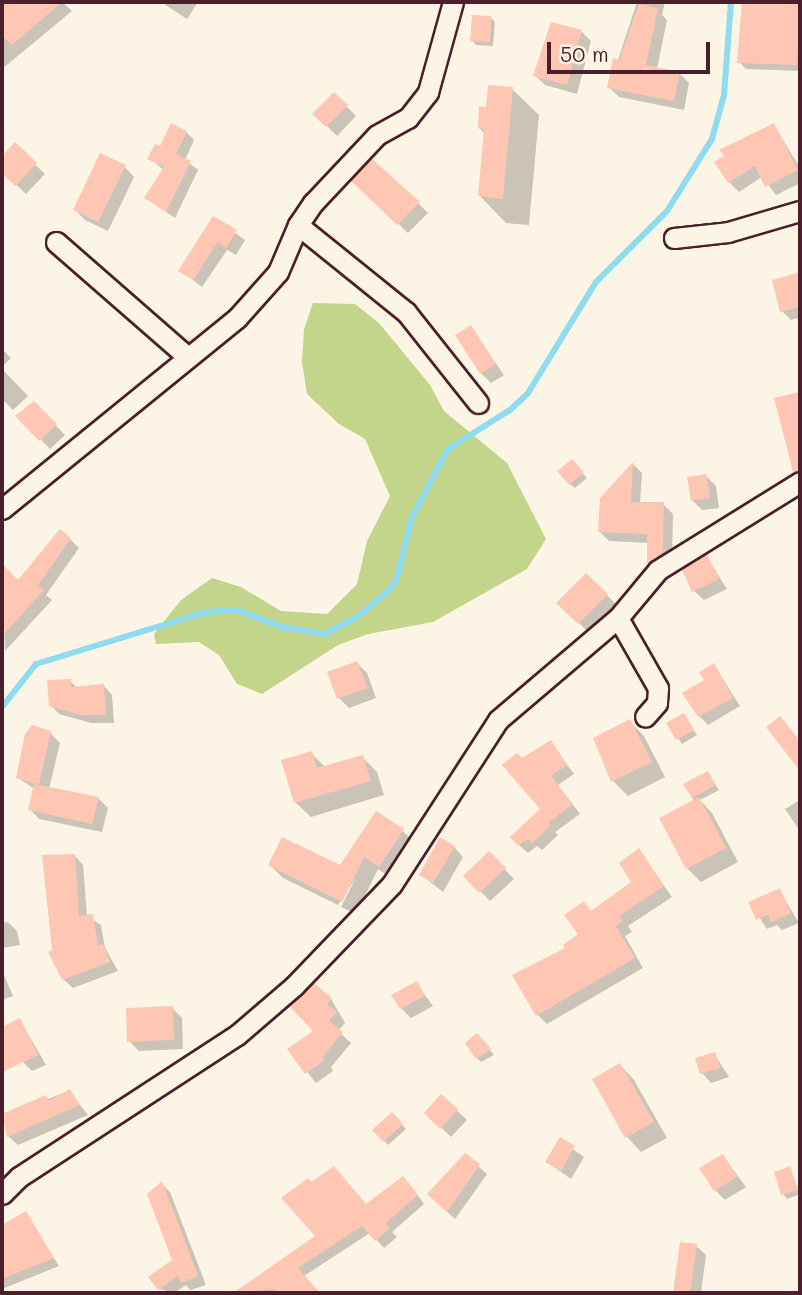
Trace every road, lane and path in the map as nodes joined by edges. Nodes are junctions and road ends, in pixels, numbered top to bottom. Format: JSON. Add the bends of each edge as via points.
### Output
{"nodes":[{"id":1,"x":453,"y":2,"type":"edge"},
{"id":2,"x":800,"y":211,"type":"edge"},
{"id":3,"x":298,"y":225,"type":"junction"},
{"id":4,"x":674,"y":238,"type":"dead end"},
{"id":5,"x":56,"y":242,"type":"dead end"},
{"id":6,"x":188,"y":357,"type":"junction"},
{"id":7,"x":478,"y":403,"type":"dead end"},
{"id":8,"x":800,"y":482,"type":"edge"},
{"id":9,"x":2,"y":509,"type":"edge"},
{"id":10,"x":618,"y":618,"type":"junction"},
{"id":11,"x":645,"y":717,"type":"dead end"},
{"id":12,"x":2,"y":1194,"type":"edge"}],
"edges":[{"from":1,"to":3,"type":"street","via":[[428,92],[408,118],[377,135]]},
{"from":2,"to":4,"type":"street","via":[[728,232]]},
{"from":3,"to":6,"type":"street","via":[[278,272],[237,318]]},
{"from":3,"to":7,"type":"street","via":[[406,312]]},
{"from":5,"to":6,"type":"street"},
{"from":6,"to":9,"type":"street"},
{"from":8,"to":10,"type":"street","via":[[658,570]]},
{"from":10,"to":11,"type":"street","via":[[658,688],[657,703]]},
{"from":10,"to":12,"type":"street","via":[[498,720],[392,884],[293,986],[237,1035],[19,1177]]}]}
